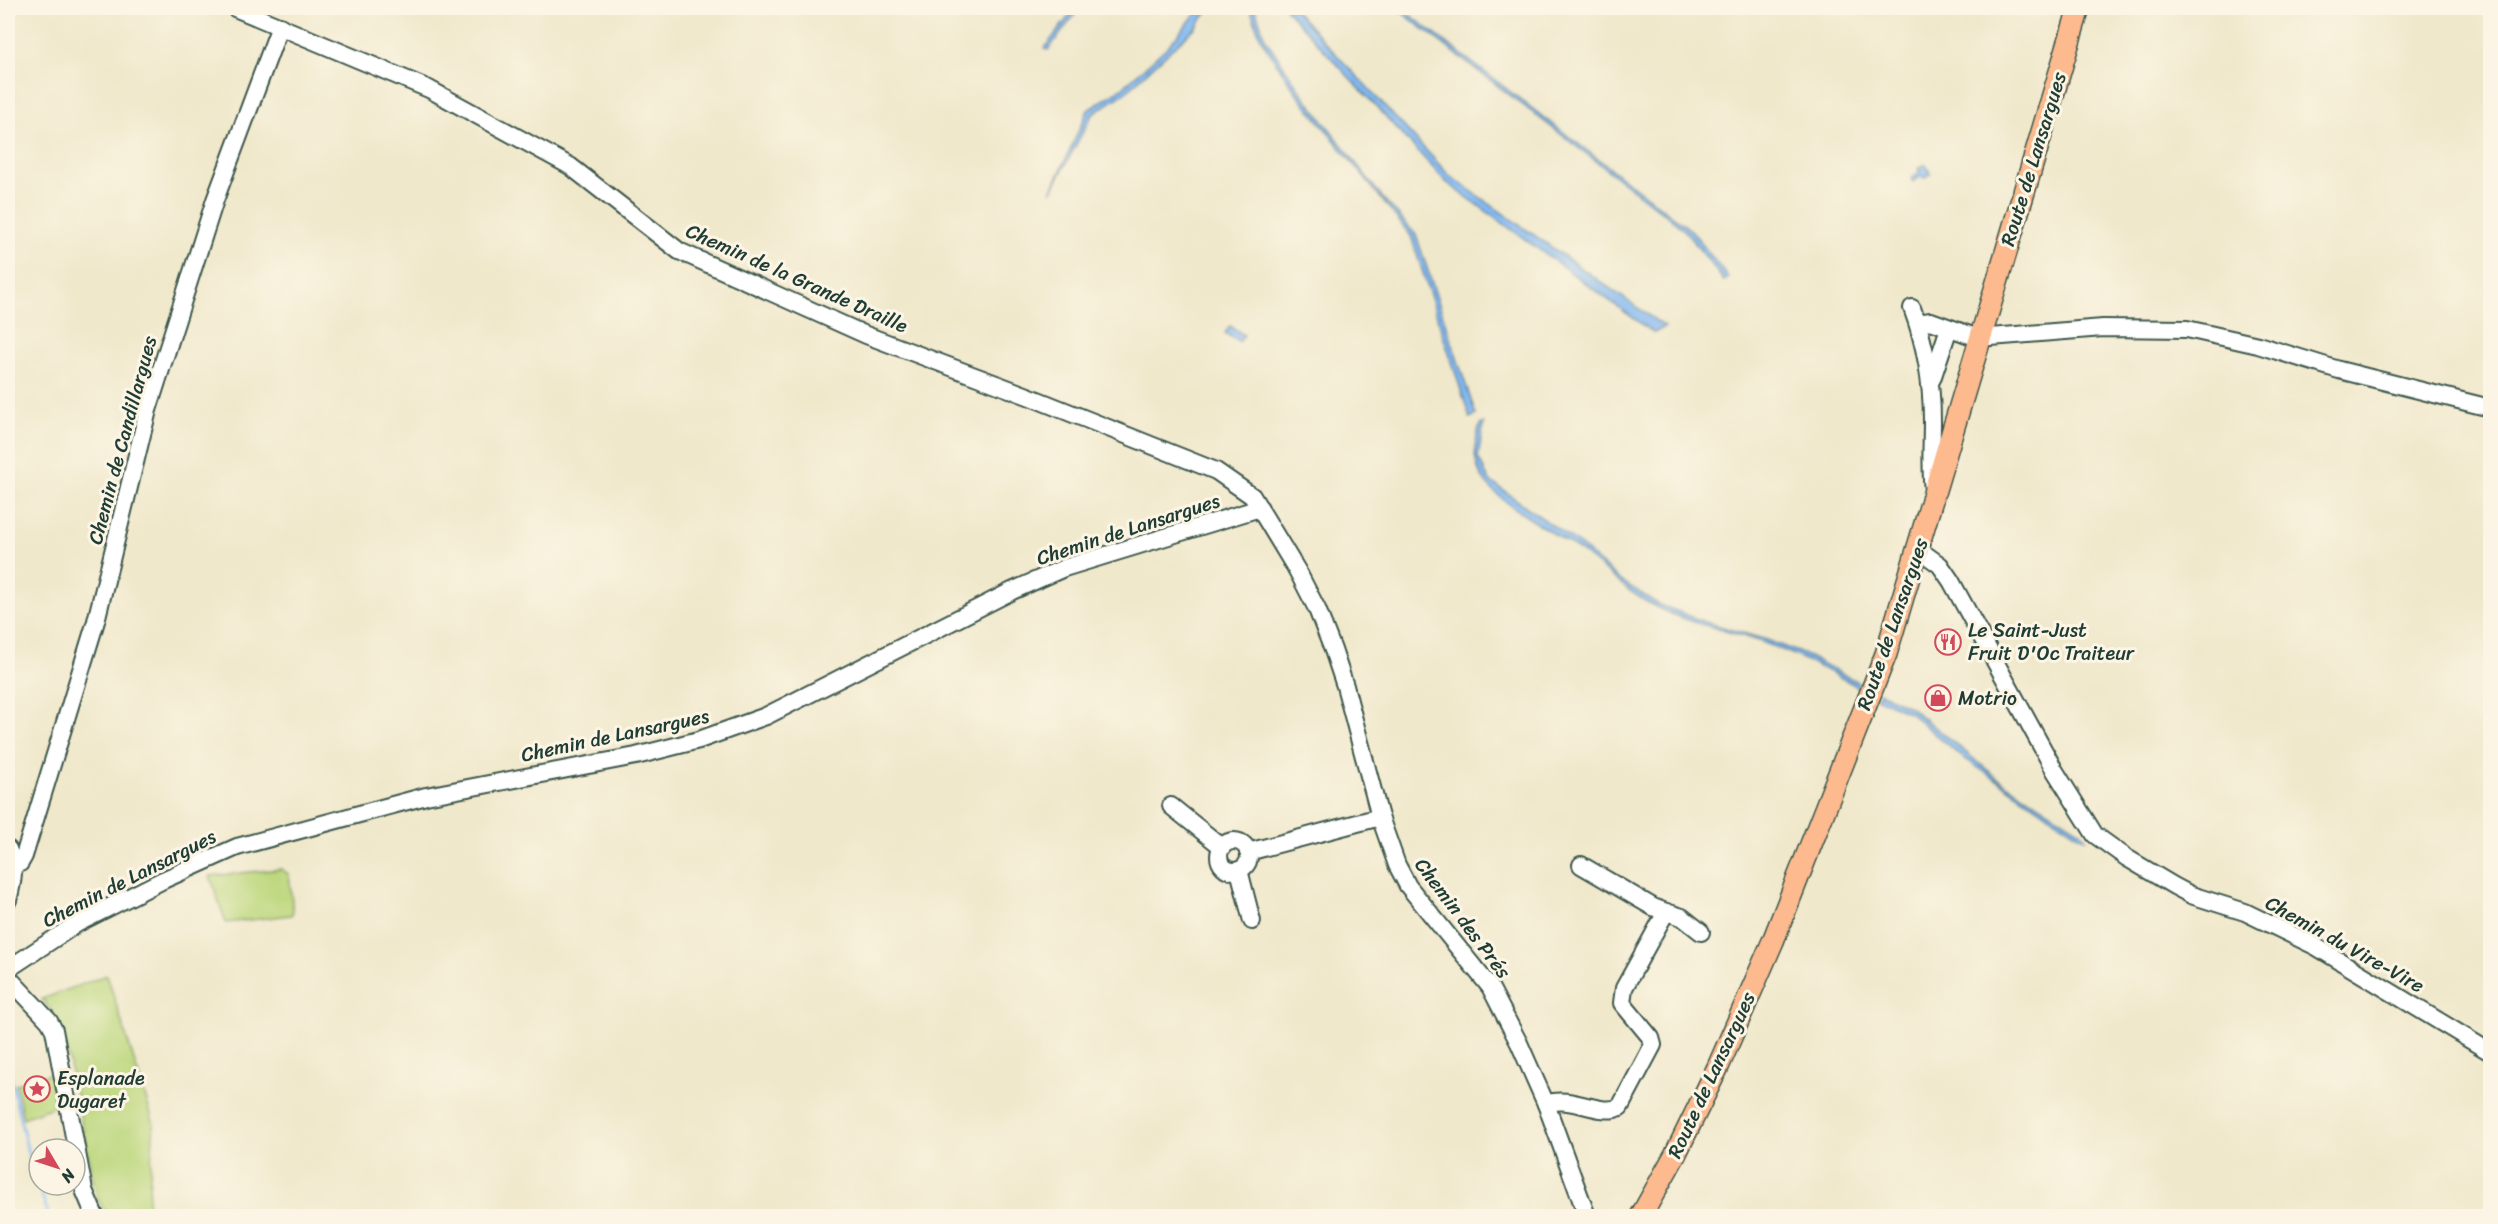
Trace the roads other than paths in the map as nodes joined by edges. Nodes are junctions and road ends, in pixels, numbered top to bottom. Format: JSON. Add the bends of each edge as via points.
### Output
{"nodes":[{"id":1,"x":235,"y":8,"type":"edge"},
{"id":2,"x":2079,"y":8,"type":"edge"},
{"id":3,"x":280,"y":26,"type":"junction"},
{"id":4,"x":1949,"y":328,"type":"junction"},
{"id":5,"x":1978,"y":338,"type":"junction"},
{"id":6,"x":1930,"y":387,"type":"junction"},
{"id":7,"x":2490,"y":408,"type":"edge"},
{"id":8,"x":1933,"y":496,"type":"junction"},
{"id":9,"x":1260,"y":508,"type":"junction"},
{"id":10,"x":1918,"y":549,"type":"junction"},
{"id":11,"x":1171,"y":806,"type":"dead end"},
{"id":12,"x":1380,"y":817,"type":"junction"},
{"id":13,"x":1222,"y":847,"type":"junction"},
{"id":14,"x":1248,"y":852,"type":"junction"},
{"id":15,"x":10,"y":856,"type":"edge"},
{"id":16,"x":1581,"y":865,"type":"dead end"},
{"id":17,"x":1239,"y":870,"type":"junction"},
{"id":18,"x":8,"y":900,"type":"edge"},
{"id":19,"x":1666,"y":912,"type":"junction"},
{"id":20,"x":1252,"y":921,"type":"dead end"},
{"id":21,"x":1701,"y":932,"type":"dead end"},
{"id":22,"x":8,"y":969,"type":"edge"},
{"id":23,"x":8,"y":977,"type":"edge"},
{"id":24,"x":2490,"y":1052,"type":"edge"},
{"id":25,"x":1546,"y":1104,"type":"junction"},
{"id":26,"x":95,"y":1216,"type":"edge"},
{"id":27,"x":1587,"y":1216,"type":"edge"},
{"id":28,"x":1641,"y":1216,"type":"edge"}],
"edges":[{"from":1,"to":3,"type":"street","name":"Chemin de la Grande Draille"},
{"from":2,"to":5,"type":"main road","name":"Route de Lansargues"},
{"from":3,"to":9,"type":"street","name":"Chemin de la Grande Draille","via":[[429,89],[570,166],[679,251],[866,335],[1216,471],[1252,496]]},
{"from":3,"to":15,"type":"street","name":"Chemin de Candillargues","via":[[215,200],[152,399],[93,632],[24,856],[20,863]]},
{"from":4,"to":5,"type":"street"},
{"from":4,"to":6,"type":"street"},
{"from":4,"to":6,"type":"street","via":[[1915,315]]},
{"from":5,"to":7,"type":"street","via":[[2103,328],[2187,328]]},
{"from":5,"to":8,"type":"main road","name":"Route de Lansargues"},
{"from":6,"to":8,"type":"street"},
{"from":8,"to":10,"type":"main road","name":"Route de Lansargues"},
{"from":9,"to":12,"type":"street","name":"Chemin des Prés","via":[[1317,609],[1333,650]]},
{"from":9,"to":22,"type":"street","name":"Chemin de Lansargues","via":[[1064,568],[766,716],[699,740],[636,756],[426,796],[237,847],[78,923]]},
{"from":10,"to":24,"type":"street","name":"Chemin du Vire-Vire","via":[[1940,565],[1951,581],[2095,835],[2191,895],[2245,912],[2314,946]]},
{"from":10,"to":28,"type":"main road","name":"Route de Lansargues","via":[[1886,654],[1773,941],[1718,1067]]},
{"from":11,"to":13,"type":"street"},
{"from":12,"to":14,"type":"street"},
{"from":12,"to":25,"type":"street","name":"Chemin des Prés","via":[[1408,886],[1490,987]]},
{"from":13,"to":14,"type":"street","via":[[1234,841],[1243,844]]},
{"from":13,"to":17,"type":"street","via":[[1222,865]]},
{"from":14,"to":17,"type":"street","via":[[1248,861]]},
{"from":15,"to":18,"type":"street","via":[[12,884]]},
{"from":16,"to":19,"type":"street"},
{"from":17,"to":20,"type":"street"},
{"from":19,"to":21,"type":"street","via":[[1682,917]]},
{"from":19,"to":25,"type":"street","via":[[1622,994],[1625,1008],[1653,1045],[1623,1103],[1610,1110],[1566,1100]]},
{"from":23,"to":26,"type":"street","via":[[54,1030],[84,1190]]},
{"from":25,"to":27,"type":"street","name":"Chemin des Prés"}]}
